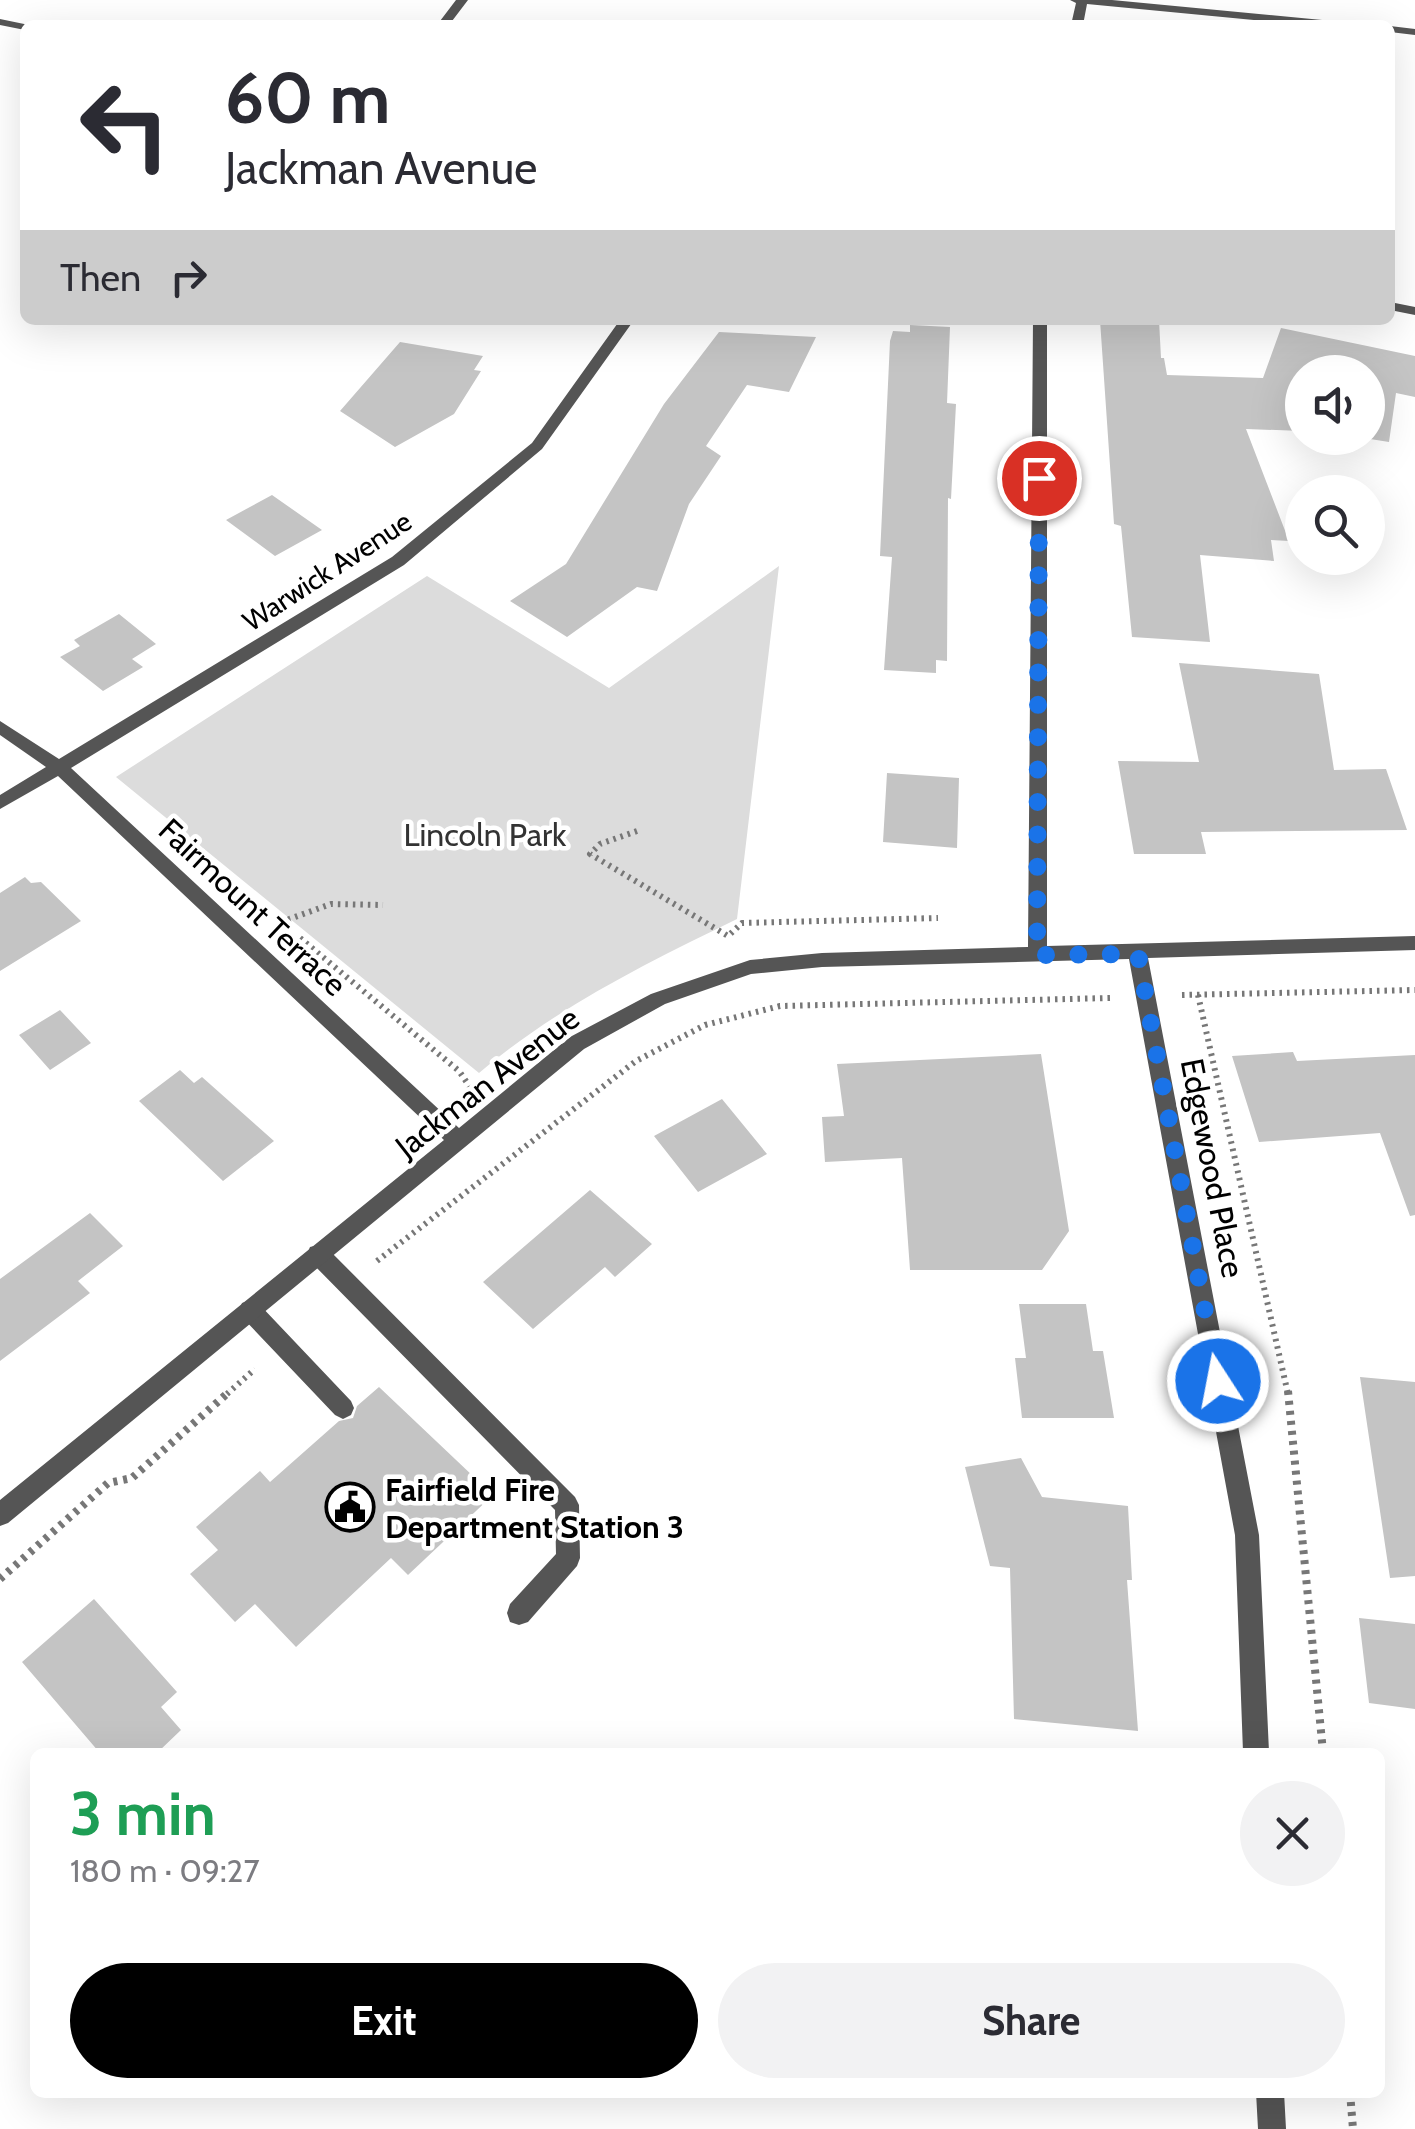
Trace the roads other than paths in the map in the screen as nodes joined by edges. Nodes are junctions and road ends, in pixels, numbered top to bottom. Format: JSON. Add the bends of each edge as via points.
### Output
{"nodes":[{"id":1,"x":1080,"y":0,"type":"edge"},
{"id":2,"x":1290,"y":20,"type":"edge"},
{"id":3,"x":623,"y":325,"type":"edge"},
{"id":4,"x":1040,"y":325,"type":"edge"},
{"id":5,"x":0,"y":727,"type":"edge"},
{"id":6,"x":60,"y":768,"type":"junction"},
{"id":7,"x":0,"y":804,"type":"edge"},
{"id":8,"x":1415,"y":943,"type":"edge"},
{"id":9,"x":1138,"y":954,"type":"junction"},
{"id":10,"x":1037,"y":955,"type":"junction"},
{"id":11,"x":458,"y":1140,"type":"junction"},
{"id":12,"x":318,"y":1254,"type":"junction"},
{"id":13,"x":250,"y":1310,"type":"junction"},
{"id":14,"x":343,"y":1408,"type":"dead end"},
{"id":15,"x":0,"y":1515,"type":"edge"},
{"id":16,"x":519,"y":1613,"type":"dead end"},
{"id":17,"x":1256,"y":1748,"type":"edge"},
{"id":18,"x":1270,"y":2098,"type":"edge"},
{"id":19,"x":1272,"y":2129,"type":"edge"}],
"edges":[{"from":1,"to":2,"type":"street"},
{"from":3,"to":6,"type":"street","name":"Warwick Avenue","via":[[538,446],[398,560]]},
{"from":4,"to":10,"type":"street"},
{"from":5,"to":6,"type":"street","name":"Fairmount Terrace"},
{"from":6,"to":7,"type":"street","name":"Warwick Avenue"},
{"from":6,"to":11,"type":"street","name":"Fairmount Terrace"},
{"from":8,"to":9,"type":"street","name":"Jackman Avenue"},
{"from":9,"to":10,"type":"street","name":"Jackman Avenue"},
{"from":9,"to":17,"type":"street","name":"Edgewood Place","via":[[1247,1535]]},
{"from":10,"to":11,"type":"street","name":"Jackman Avenue","via":[[750,967],[658,998],[577,1043]]},
{"from":11,"to":12,"type":"street","name":"Jackman Avenue"},
{"from":12,"to":13,"type":"street","name":"Jackman Avenue"},
{"from":12,"to":16,"type":"street","via":[[567,1505],[568,1558]]},
{"from":13,"to":14,"type":"street"},
{"from":13,"to":15,"type":"street","name":"Jackman Avenue"},
{"from":18,"to":19,"type":"street"}]}
